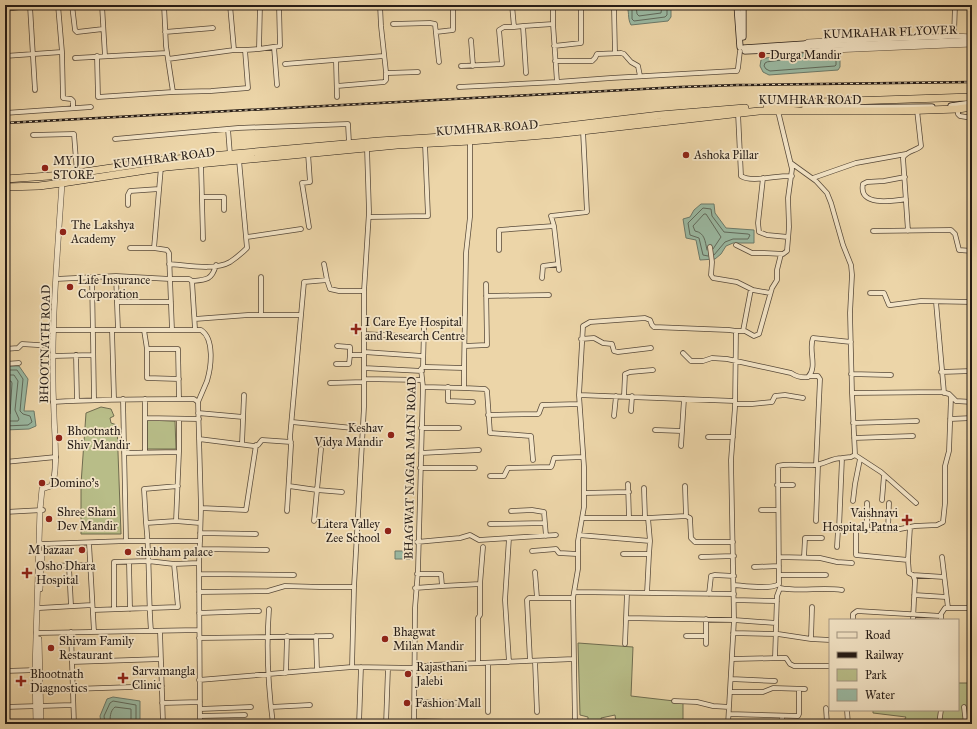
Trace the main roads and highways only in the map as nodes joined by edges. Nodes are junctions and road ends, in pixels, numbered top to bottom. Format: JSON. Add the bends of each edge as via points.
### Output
{"nodes":[{"id":1,"x":737,"y":5,"type":"edge"},
{"id":2,"x":742,"y":5,"type":"edge"},
{"id":3,"x":972,"y":43,"type":"edge"},
{"id":4,"x":742,"y":49,"type":"junction"},
{"id":5,"x":972,"y":97,"type":"edge"},
{"id":6,"x":972,"y":103,"type":"edge"},
{"id":7,"x":972,"y":107,"type":"edge"},
{"id":8,"x":789,"y":108,"type":"junction"},
{"id":9,"x":603,"y":125,"type":"junction"},
{"id":10,"x":470,"y":138,"type":"junction"},
{"id":11,"x":411,"y":141,"type":"junction"},
{"id":12,"x":239,"y":157,"type":"junction"},
{"id":13,"x":5,"y":179,"type":"edge"},
{"id":14,"x":5,"y":187,"type":"edge"}],
"edges":[{"from":1,"to":4,"type":"main road"},
{"from":2,"to":4,"type":"main road"},
{"from":3,"to":4,"type":"main road","name":"KUMRAHAR FLYOVER","via":[[964,40]]},
{"from":5,"to":8,"type":"highway","via":[[819,102]]},
{"from":6,"to":8,"type":"main road","via":[[954,106]]},
{"from":7,"to":8,"type":"highway","name":"KUMHRAR ROAD","via":[[917,110]]},
{"from":8,"to":9,"type":"highway","name":"KUMHRAR ROAD"},
{"from":8,"to":9,"type":"highway","name":"KUMHRAR ROAD","via":[[660,115]]},
{"from":9,"to":10,"type":"highway","name":"KUMHRAR ROAD"},
{"from":9,"to":10,"type":"highway","name":"KUMHRAR ROAD","via":[[583,131]]},
{"from":10,"to":11,"type":"highway","name":"KUMHRAR ROAD"},
{"from":10,"to":11,"type":"highway","name":"KUMHRAR ROAD","via":[[425,144]]},
{"from":11,"to":12,"type":"highway","name":"KUMHRAR ROAD","via":[[366,148]]},
{"from":11,"to":12,"type":"highway","name":"KUMHRAR ROAD","via":[[349,143]]},
{"from":12,"to":13,"type":"highway","name":"KUMHRAR ROAD","via":[[230,155],[165,160],[77,173]]},
{"from":12,"to":14,"type":"highway","name":"KUMHRAR ROAD","via":[[62,184]]}]}
